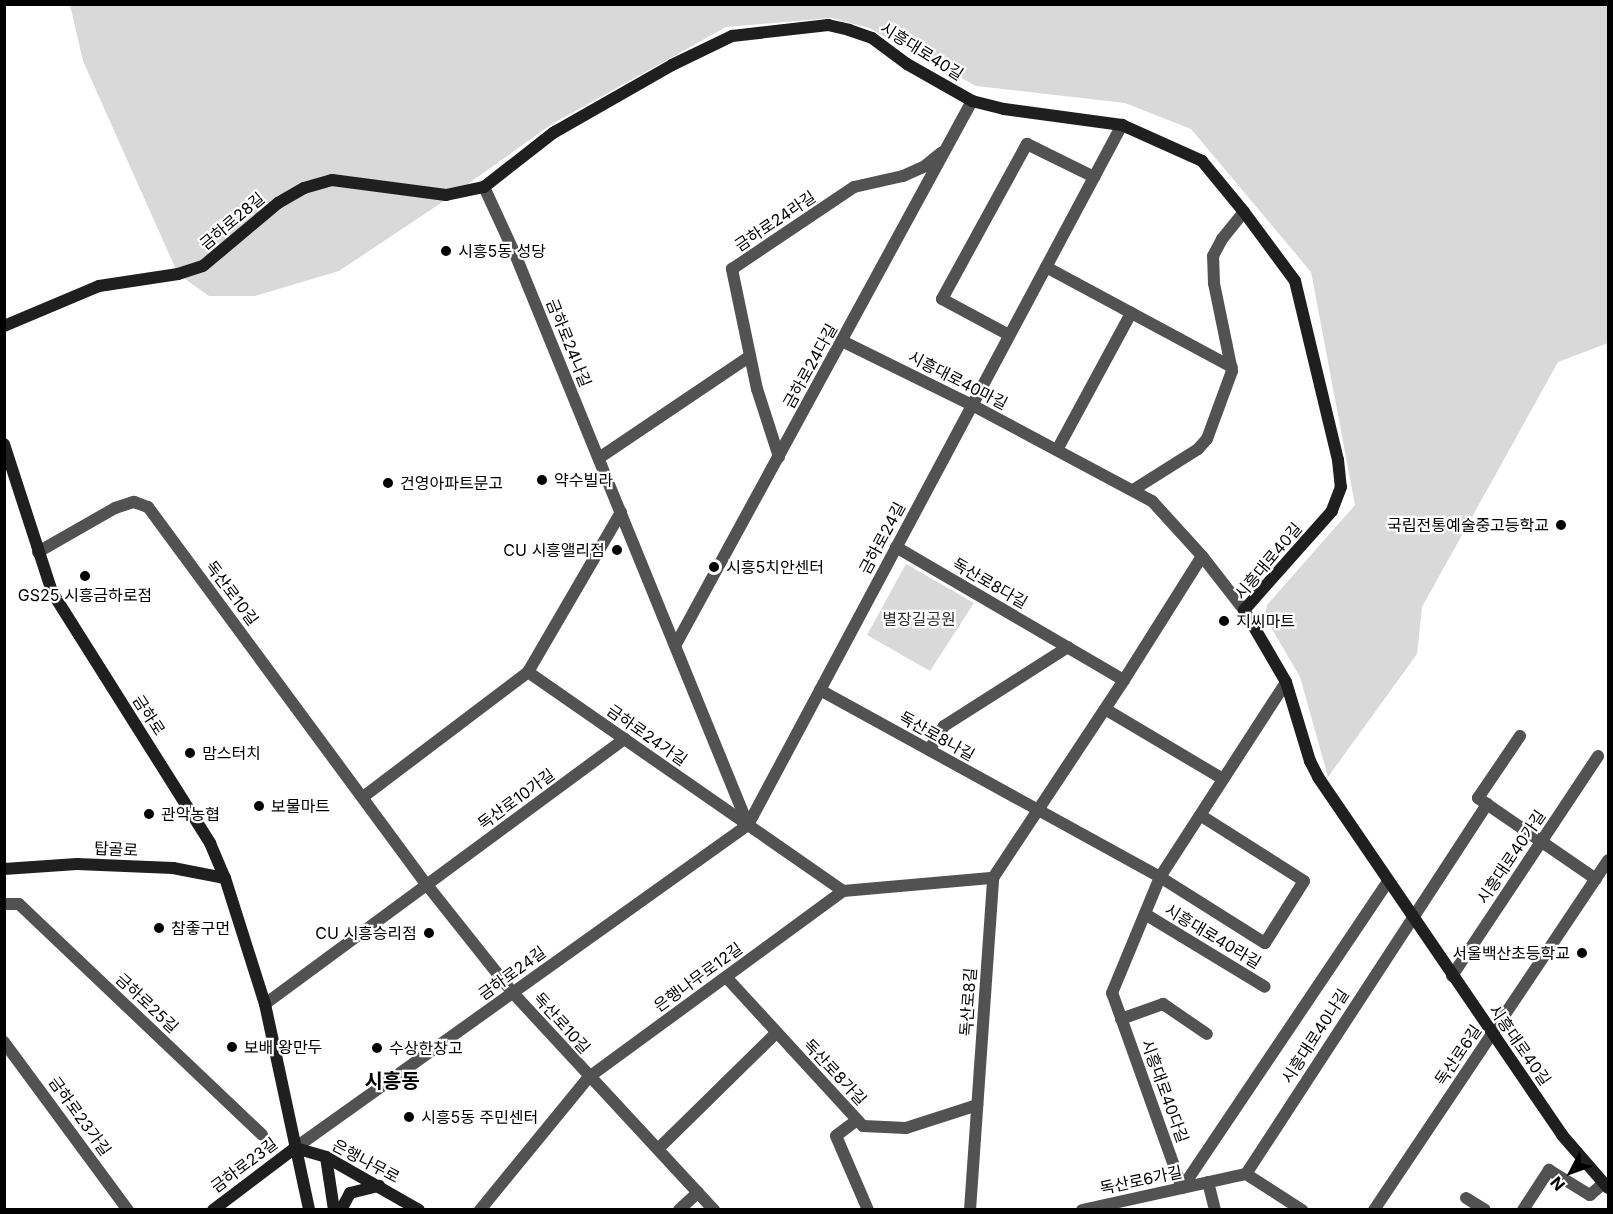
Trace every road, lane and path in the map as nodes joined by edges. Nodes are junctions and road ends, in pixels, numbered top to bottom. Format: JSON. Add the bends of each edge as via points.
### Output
{"nodes":[{"id":1,"x":972,"y":101,"type":"junction"},
{"id":2,"x":1122,"y":125,"type":"junction"},
{"id":3,"x":946,"y":150,"type":"junction"},
{"id":4,"x":1094,"y":177,"type":"junction"},
{"id":5,"x":484,"y":187,"type":"junction"},
{"id":6,"x":1244,"y":212,"type":"junction"},
{"id":7,"x":1046,"y":267,"type":"junction"},
{"id":8,"x":1131,"y":313,"type":"junction"},
{"id":9,"x":4,"y":326,"type":"edge"},
{"id":10,"x":1010,"y":335,"type":"junction"},
{"id":11,"x":842,"y":341,"type":"junction"},
{"id":12,"x":750,"y":356,"type":"junction"},
{"id":13,"x":1232,"y":367,"type":"junction"},
{"id":14,"x":972,"y":405,"type":"junction"},
{"id":15,"x":4,"y":444,"type":"edge"},
{"id":16,"x":1057,"y":450,"type":"junction"},
{"id":17,"x":598,"y":458,"type":"junction"},
{"id":18,"x":779,"y":458,"type":"junction"},
{"id":19,"x":1132,"y":490,"type":"junction"},
{"id":20,"x":621,"y":512,"type":"junction"},
{"id":21,"x":896,"y":547,"type":"junction"},
{"id":22,"x":38,"y":552,"type":"junction"},
{"id":23,"x":1202,"y":556,"type":"junction"},
{"id":24,"x":1244,"y":610,"type":"junction"},
{"id":25,"x":675,"y":646,"type":"junction"},
{"id":26,"x":1068,"y":647,"type":"junction"},
{"id":27,"x":528,"y":672,"type":"junction"},
{"id":28,"x":1124,"y":680,"type":"junction"},
{"id":29,"x":1286,"y":682,"type":"junction"},
{"id":30,"x":820,"y":690,"type":"junction"},
{"id":31,"x":1105,"y":709,"type":"junction"},
{"id":32,"x":1520,"y":736,"type":"dead end"},
{"id":33,"x":625,"y":739,"type":"junction"},
{"id":34,"x":929,"y":750,"type":"junction"},
{"id":35,"x":1598,"y":756,"type":"dead end"},
{"id":36,"x":1223,"y":779,"type":"junction"},
{"id":37,"x":363,"y":797,"type":"junction"},
{"id":38,"x":1486,"y":804,"type":"junction"},
{"id":39,"x":1038,"y":811,"type":"junction"},
{"id":40,"x":1200,"y":815,"type":"junction"},
{"id":41,"x":748,"y":825,"type":"junction"},
{"id":42,"x":1542,"y":841,"type":"junction"},
{"id":43,"x":1608,"y":860,"type":"edge"},
{"id":44,"x":4,"y":869,"type":"edge"},
{"id":45,"x":1160,"y":877,"type":"junction"},
{"id":46,"x":225,"y":878,"type":"junction"},
{"id":47,"x":993,"y":878,"type":"junction"},
{"id":48,"x":1596,"y":879,"type":"junction"},
{"id":49,"x":1388,"y":881,"type":"junction"},
{"id":50,"x":427,"y":885,"type":"junction"},
{"id":51,"x":843,"y":891,"type":"junction"},
{"id":52,"x":4,"y":904,"type":"edge"},
{"id":53,"x":1145,"y":914,"type":"junction"},
{"id":54,"x":1412,"y":917,"type":"junction"},
{"id":55,"x":1452,"y":976,"type":"junction"},
{"id":56,"x":726,"y":977,"type":"junction"},
{"id":57,"x":1265,"y":987,"type":"dead end"},
{"id":58,"x":513,"y":993,"type":"junction"},
{"id":59,"x":265,"y":1004,"type":"junction"},
{"id":60,"x":1121,"y":1019,"type":"junction"},
{"id":61,"x":777,"y":1033,"type":"junction"},
{"id":62,"x":1492,"y":1033,"type":"junction"},
{"id":63,"x":1208,"y":1034,"type":"dead end"},
{"id":64,"x":4,"y":1042,"type":"edge"},
{"id":65,"x":589,"y":1077,"type":"junction"},
{"id":66,"x":977,"y":1105,"type":"junction"},
{"id":67,"x":857,"y":1119,"type":"junction"},
{"id":68,"x":262,"y":1135,"type":"dead end"},
{"id":69,"x":295,"y":1148,"type":"junction"},
{"id":70,"x":658,"y":1149,"type":"junction"},
{"id":71,"x":326,"y":1158,"type":"junction"},
{"id":72,"x":1246,"y":1174,"type":"junction"},
{"id":73,"x":1208,"y":1182,"type":"junction"},
{"id":74,"x":1606,"y":1185,"type":"edge"},
{"id":75,"x":379,"y":1186,"type":"junction"},
{"id":76,"x":1182,"y":1188,"type":"junction"},
{"id":77,"x":698,"y":1192,"type":"junction"},
{"id":78,"x":1466,"y":1198,"type":"dead end"},
{"id":79,"x":1100,"y":1208,"type":"edge"},
{"id":80,"x":128,"y":1209,"type":"edge"},
{"id":81,"x":213,"y":1209,"type":"edge"},
{"id":82,"x":309,"y":1209,"type":"edge"},
{"id":83,"x":334,"y":1209,"type":"edge"},
{"id":84,"x":340,"y":1209,"type":"edge"},
{"id":85,"x":419,"y":1209,"type":"edge"},
{"id":86,"x":480,"y":1209,"type":"edge"},
{"id":87,"x":679,"y":1209,"type":"edge"},
{"id":88,"x":714,"y":1209,"type":"edge"},
{"id":89,"x":868,"y":1209,"type":"edge"},
{"id":90,"x":970,"y":1209,"type":"edge"},
{"id":91,"x":1082,"y":1209,"type":"edge"},
{"id":92,"x":1215,"y":1209,"type":"edge"},
{"id":93,"x":1302,"y":1209,"type":"edge"},
{"id":94,"x":1375,"y":1209,"type":"edge"},
{"id":95,"x":1485,"y":1209,"type":"edge"},
{"id":96,"x":1522,"y":1209,"type":"edge"}],
"edges":[{"from":1,"to":2,"type":"street","name":"시흥대로40길"},
{"from":1,"to":3,"type":"street","name":"금하로24다길"},
{"from":1,"to":5,"type":"street","name":"시흥대로40길","via":[[872,39],[849,30],[828,25],[732,36],[672,65],[553,133]]},
{"from":2,"to":4,"type":"street","name":"금하로24길"},
{"from":2,"to":6,"type":"street","name":"시흥대로40길","via":[[1202,161]]},
{"from":3,"to":11,"type":"street","name":"금하로24다길"},
{"from":3,"to":12,"type":"street","name":"금하로24라길","via":[[903,176],[854,187],[732,269]]},
{"from":4,"to":7,"type":"street","name":"금하로24길"},
{"from":4,"to":10,"type":"street","via":[[1027,144],[942,299]]},
{"from":5,"to":9,"type":"street","name":"금하로28길","via":[[446,195],[332,180],[278,203],[204,266],[99,286]]},
{"from":5,"to":17,"type":"street","name":"금하로24나길"},
{"from":6,"to":13,"type":"street","via":[[1213,256],[1214,283]]},
{"from":6,"to":24,"type":"street","name":"시흥대로40길","via":[[1295,281],[1341,487],[1332,511]]},
{"from":7,"to":8,"type":"street"},
{"from":7,"to":10,"type":"street","name":"금하로24길"},
{"from":8,"to":13,"type":"street"},
{"from":8,"to":16,"type":"street"},
{"from":10,"to":14,"type":"street","name":"금하로24길"},
{"from":11,"to":14,"type":"street","name":"시흥대로40마길"},
{"from":11,"to":18,"type":"street","name":"금하로24다길"},
{"from":12,"to":17,"type":"street"},
{"from":12,"to":18,"type":"street","name":"금하로24라길"},
{"from":13,"to":19,"type":"street","via":[[1207,439],[1198,449]]},
{"from":14,"to":16,"type":"street","name":"시흥대로40마길"},
{"from":14,"to":21,"type":"street","name":"금하로24길"},
{"from":15,"to":22,"type":"street","name":"금하로"},
{"from":16,"to":19,"type":"street","name":"시흥대로40마길"},
{"from":17,"to":20,"type":"street","name":"금하로24나길"},
{"from":18,"to":25,"type":"street","name":"금하로24다길"},
{"from":19,"to":23,"type":"street","name":"시흥대로40마길","via":[[1152,501]]},
{"from":20,"to":25,"type":"street","name":"금하로24나길"},
{"from":20,"to":27,"type":"street"},
{"from":21,"to":26,"type":"street","name":"독산로8다길"},
{"from":21,"to":30,"type":"street","name":"금하로24길"},
{"from":22,"to":37,"type":"street","name":"독산로10길","via":[[115,508],[134,502],[148,507]]},
{"from":22,"to":46,"type":"street","name":"금하로","via":[[62,611],[210,843]]},
{"from":23,"to":24,"type":"street","name":"시흥대로40마길"},
{"from":23,"to":28,"type":"street","name":"독산로8길"},
{"from":24,"to":29,"type":"street","name":"시흥대로40길"},
{"from":25,"to":41,"type":"street","name":"금하로24나길"},
{"from":26,"to":28,"type":"street","name":"독산로8다길"},
{"from":26,"to":34,"type":"street","via":[[944,726]]},
{"from":27,"to":33,"type":"street","name":"금하로24가길"},
{"from":27,"to":37,"type":"street"},
{"from":28,"to":31,"type":"street","name":"독산로8길"},
{"from":29,"to":36,"type":"street","name":"시흥대로40다길"},
{"from":29,"to":49,"type":"street","name":"시흥대로40길","via":[[1318,777]]},
{"from":30,"to":34,"type":"street","name":"독산로8나길"},
{"from":30,"to":41,"type":"street","name":"금하로24길"},
{"from":31,"to":36,"type":"street"},
{"from":31,"to":39,"type":"street","name":"독산로8길"},
{"from":32,"to":38,"type":"street","via":[[1478,798]]},
{"from":33,"to":41,"type":"street","name":"금하로24가길"},
{"from":33,"to":50,"type":"street","name":"독산로10가길"},
{"from":34,"to":39,"type":"street","name":"독산로8나길"},
{"from":35,"to":42,"type":"street","name":"시흥대로40가길"},
{"from":36,"to":40,"type":"street","name":"시흥대로40다길"},
{"from":37,"to":50,"type":"street","name":"독산로10길"},
{"from":38,"to":42,"type":"street"},
{"from":38,"to":54,"type":"street"},
{"from":39,"to":45,"type":"street"},
{"from":39,"to":47,"type":"street","name":"독산로8길"},
{"from":40,"to":45,"type":"street","name":"시흥대로40다길"},
{"from":40,"to":45,"type":"street","name":"시흥대로40라길","via":[[1304,880],[1265,943]]},
{"from":41,"to":51,"type":"street"},
{"from":41,"to":58,"type":"street","name":"금하로24길"},
{"from":42,"to":48,"type":"street"},
{"from":42,"to":55,"type":"street","name":"시흥대로40가길"},
{"from":43,"to":48,"type":"street","name":"독산로6길"},
{"from":44,"to":46,"type":"street","name":"탑골로","via":[[77,864],[173,868]]},
{"from":45,"to":53,"type":"street","name":"시흥대로40다길"},
{"from":46,"to":59,"type":"street","name":"금하로"},
{"from":47,"to":51,"type":"street"},
{"from":47,"to":66,"type":"street","name":"독산로8길"},
{"from":48,"to":62,"type":"street","name":"독산로6길"},
{"from":49,"to":54,"type":"street","name":"시흥대로40길"},
{"from":49,"to":76,"type":"street","name":"시흥대로40다길"},
{"from":50,"to":58,"type":"street","name":"독산로10길"},
{"from":50,"to":59,"type":"street"},
{"from":51,"to":56,"type":"street","name":"은행나무로12길"},
{"from":52,"to":68,"type":"street","name":"금하로25길","via":[[19,904]]},
{"from":53,"to":57,"type":"street","name":"시흥대로40라길"},
{"from":53,"to":60,"type":"street","name":"시흥대로40다길","via":[[1112,993]]},
{"from":54,"to":55,"type":"street","name":"시흥대로40길"},
{"from":54,"to":72,"type":"street","name":"시흥대로40나길"},
{"from":55,"to":62,"type":"street","name":"시흥대로40길"},
{"from":56,"to":61,"type":"street","name":"독산로8가길"},
{"from":56,"to":65,"type":"street","name":"은행나무로12길"},
{"from":58,"to":65,"type":"street","name":"독산로10길"},
{"from":58,"to":69,"type":"street","name":"금하로24길"},
{"from":59,"to":69,"type":"street","name":"금하로"},
{"from":60,"to":63,"type":"street","via":[[1163,1004]]},
{"from":60,"to":76,"type":"street","name":"시흥대로40다길"},
{"from":61,"to":67,"type":"street","name":"독산로8가길"},
{"from":61,"to":70,"type":"street"},
{"from":62,"to":74,"type":"street","name":"시흥대로40길","via":[[1562,1135]]},
{"from":62,"to":94,"type":"street","name":"독산로6길"},
{"from":64,"to":80,"type":"street","name":"금하로23가길"},
{"from":65,"to":70,"type":"street","name":"독산로10길"},
{"from":65,"to":86,"type":"street","name":"은행나무로12길"},
{"from":66,"to":67,"type":"street","name":"독산로8가길","via":[[906,1128],[863,1126]]},
{"from":66,"to":90,"type":"street","name":"독산로8길"},
{"from":67,"to":89,"type":"street","via":[[836,1136]]},
{"from":69,"to":71,"type":"street","name":"은행나무로"},
{"from":69,"to":81,"type":"street","name":"금하로23길"},
{"from":69,"to":82,"type":"street","name":"금하로"},
{"from":70,"to":77,"type":"street","name":"독산로10길"},
{"from":71,"to":75,"type":"street","name":"은행나무로"},
{"from":71,"to":83,"type":"street"},
{"from":72,"to":73,"type":"street","name":"독산로6가길"},
{"from":72,"to":93,"type":"street"},
{"from":73,"to":76,"type":"street","name":"독산로6가길"},
{"from":73,"to":92,"type":"street","name":"독산로6가길"},
{"from":74,"to":96,"type":"street","via":[[1590,1195],[1549,1170]]},
{"from":75,"to":84,"type":"street","via":[[350,1193]]},
{"from":75,"to":85,"type":"street","name":"은행나무로"},
{"from":76,"to":79,"type":"street","name":"독산로6가길"},
{"from":77,"to":87,"type":"street"},
{"from":77,"to":88,"type":"street","name":"독산로10길"},
{"from":78,"to":95,"type":"street"},
{"from":79,"to":91,"type":"street","name":"독산로6가길"}]}
